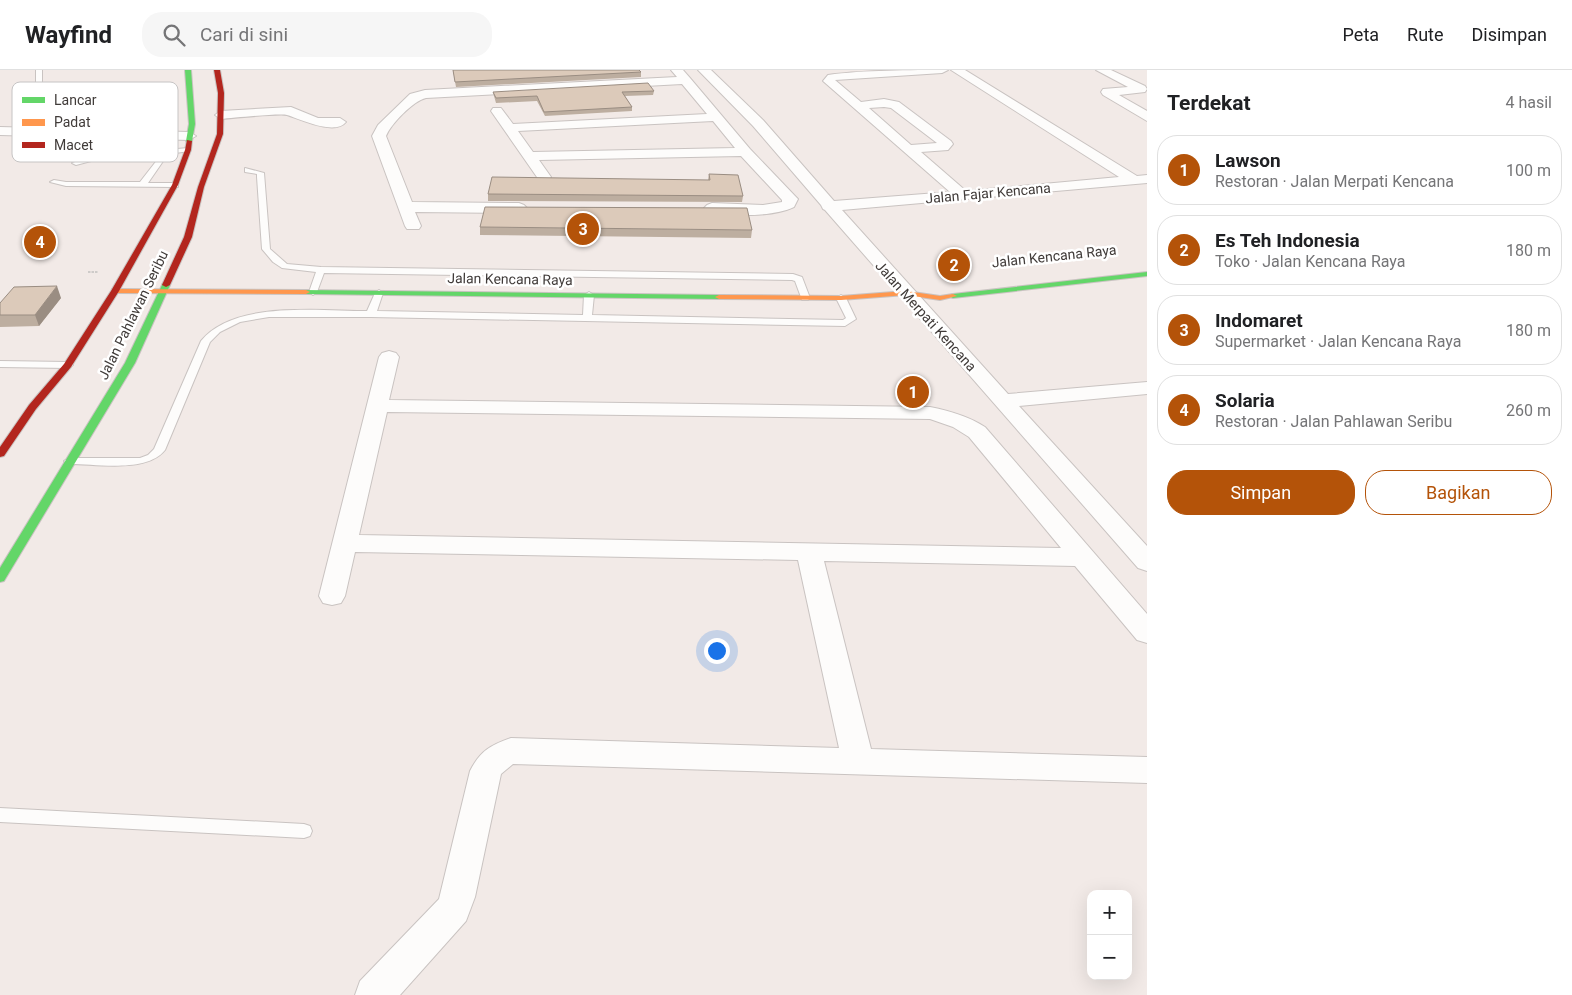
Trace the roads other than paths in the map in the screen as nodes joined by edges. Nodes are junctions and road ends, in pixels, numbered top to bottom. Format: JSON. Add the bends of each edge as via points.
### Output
{"nodes":[{"id":1,"x":188,"y":70,"type":"edge"},
{"id":2,"x":217,"y":70,"type":"edge"},
{"id":3,"x":704,"y":70,"type":"edge"},
{"id":4,"x":942,"y":70,"type":"edge"},
{"id":5,"x":947,"y":70,"type":"edge"},
{"id":6,"x":957,"y":70,"type":"edge"},
{"id":7,"x":1102,"y":70,"type":"edge"},
{"id":8,"x":681,"y":75,"type":"edge"},
{"id":9,"x":1144,"y":90,"type":"edge"},
{"id":10,"x":857,"y":106,"type":"junction"},
{"id":11,"x":497,"y":110,"type":"dead end"},
{"id":12,"x":221,"y":114,"type":"junction"},
{"id":13,"x":716,"y":117,"type":"junction"},
{"id":14,"x":1147,"y":117,"type":"edge"},
{"id":15,"x":340,"y":122,"type":"dead end"},
{"id":16,"x":755,"y":127,"type":"junction"},
{"id":17,"x":509,"y":128,"type":"junction"},
{"id":18,"x":731,"y":133,"type":"junction"},
{"id":19,"x":178,"y":136,"type":"edge"},
{"id":20,"x":189,"y":136,"type":"junction"},
{"id":21,"x":908,"y":149,"type":"junction"},
{"id":22,"x":188,"y":150,"type":"junction"},
{"id":23,"x":178,"y":151,"type":"edge"},
{"id":24,"x":745,"y":152,"type":"junction"},
{"id":25,"x":529,"y":156,"type":"junction"},
{"id":26,"x":82,"y":162,"type":"edge"},
{"id":27,"x":158,"y":162,"type":"edge"},
{"id":28,"x":76,"y":164,"type":"dead end"},
{"id":29,"x":248,"y":170,"type":"dead end"},
{"id":30,"x":544,"y":177,"type":"edge"},
{"id":31,"x":1134,"y":180,"type":"edge"},
{"id":32,"x":54,"y":182,"type":"dead end"},
{"id":33,"x":142,"y":184,"type":"junction"},
{"id":34,"x":175,"y":185,"type":"junction"},
{"id":35,"x":963,"y":196,"type":"junction"},
{"id":36,"x":828,"y":206,"type":"junction"},
{"id":37,"x":406,"y":208,"type":"junction"},
{"id":38,"x":536,"y":208,"type":"edge"},
{"id":39,"x":694,"y":208,"type":"edge"},
{"id":40,"x":413,"y":226,"type":"dead end"},
{"id":41,"x":321,"y":270,"type":"junction"},
{"id":42,"x":1147,"y":274,"type":"edge"},
{"id":43,"x":926,"y":285,"type":"dead end"},
{"id":44,"x":163,"y":290,"type":"junction"},
{"id":45,"x":114,"y":291,"type":"junction"},
{"id":46,"x":313,"y":292,"type":"junction"},
{"id":47,"x":379,"y":293,"type":"junction"},
{"id":48,"x":906,"y":294,"type":"junction"},
{"id":49,"x":590,"y":295,"type":"junction"},
{"id":50,"x":804,"y":298,"type":"junction"},
{"id":51,"x":841,"y":298,"type":"junction"},
{"id":52,"x":371,"y":314,"type":"junction"},
{"id":53,"x":587,"y":318,"type":"junction"},
{"id":54,"x":389,"y":357,"type":"dead end"},
{"id":55,"x":0,"y":364,"type":"edge"},
{"id":56,"x":68,"y":365,"type":"junction"},
{"id":57,"x":1147,"y":388,"type":"edge"},
{"id":58,"x":1002,"y":401,"type":"junction"},
{"id":59,"x":378,"y":406,"type":"junction"},
{"id":60,"x":5,"y":438,"type":"edge"},
{"id":61,"x":0,"y":454,"type":"edge"},
{"id":62,"x":70,"y":461,"type":"junction"},
{"id":63,"x":345,"y":543,"type":"junction"},
{"id":64,"x":809,"y":552,"type":"junction"},
{"id":65,"x":1083,"y":558,"type":"junction"},
{"id":66,"x":1147,"y":562,"type":"edge"},
{"id":67,"x":0,"y":578,"type":"edge"},
{"id":68,"x":332,"y":596,"type":"dead end"},
{"id":69,"x":1147,"y":633,"type":"edge"},
{"id":70,"x":858,"y":762,"type":"junction"},
{"id":71,"x":1147,"y":770,"type":"edge"},
{"id":72,"x":0,"y":815,"type":"edge"},
{"id":73,"x":304,"y":831,"type":"dead end"},
{"id":74,"x":374,"y":995,"type":"edge"}],
"edges":[{"from":1,"to":20,"type":"main road","name":"Jalan Pahlawan Seribu","via":[[192,113]]},
{"from":2,"to":12,"type":"main road","name":"Jalan Pahlawan Seribu"},
{"from":3,"to":16,"type":"street","name":"Jalan Merpati Kencana"},
{"from":4,"to":10,"type":"street","via":[[830,79]]},
{"from":5,"to":31,"type":"street"},
{"from":6,"to":31,"type":"street"},
{"from":7,"to":9,"type":"street"},
{"from":8,"to":13,"type":"street"},
{"from":8,"to":37,"type":"street","via":[[418,95],[383,128],[379,136]]},
{"from":9,"to":14,"type":"street","via":[[1107,92]]},
{"from":10,"to":21,"type":"street"},
{"from":10,"to":21,"type":"street","via":[[895,105],[946,144],[943,147]]},
{"from":11,"to":17,"type":"street"},
{"from":12,"to":15,"type":"street","via":[[290,105],[293,114],[317,122]]},
{"from":12,"to":44,"type":"main road","name":"Jalan Pahlawan Seribu","via":[[219,138],[201,187],[188,237]]},
{"from":13,"to":17,"type":"street"},
{"from":13,"to":18,"type":"street"},
{"from":16,"to":18,"type":"street"},
{"from":16,"to":36,"type":"street","name":"Jalan Merpati Kencana","via":[[773,141]]},
{"from":17,"to":25,"type":"street"},
{"from":18,"to":24,"type":"street"},
{"from":19,"to":20,"type":"street"},
{"from":20,"to":22,"type":"main road","name":"Jalan Pahlawan Seribu"},
{"from":21,"to":35,"type":"street"},
{"from":22,"to":23,"type":"lane"},
{"from":22,"to":34,"type":"main road","name":"Jalan Pahlawan Seribu"},
{"from":24,"to":25,"type":"street"},
{"from":24,"to":39,"type":"street","via":[[790,199],[789,204],[774,208]]},
{"from":25,"to":30,"type":"street"},
{"from":26,"to":28,"type":"lane"},
{"from":27,"to":33,"type":"lane"},
{"from":29,"to":41,"type":"lane","via":[[260,173],[261,177],[266,249],[286,266]]},
{"from":31,"to":35,"type":"street","name":"Jalan Fajar Kencana"},
{"from":32,"to":33,"type":"lane"},
{"from":33,"to":34,"type":"lane"},
{"from":34,"to":45,"type":"main road","name":"Jalan Pahlawan Seribu"},
{"from":35,"to":36,"type":"street","name":"Jalan Fajar Kencana"},
{"from":36,"to":48,"type":"street","name":"Jalan Merpati Kencana"},
{"from":37,"to":38,"type":"street"},
{"from":37,"to":40,"type":"street"},
{"from":41,"to":46,"type":"lane"},
{"from":41,"to":50,"type":"lane","via":[[783,276],[799,279]]},
{"from":42,"to":48,"type":"main road","name":"Jalan Kencana Raya","via":[[940,298]]},
{"from":43,"to":48,"type":"main road","name":"Jalan Kencana Raya"},
{"from":44,"to":45,"type":"main road","name":"Jalan Kencana Raya"},
{"from":44,"to":46,"type":"main road","name":"Jalan Kencana Raya"},
{"from":44,"to":62,"type":"main road","name":"Jalan Pahlawan Seribu","via":[[130,362]]},
{"from":45,"to":56,"type":"main road","name":"Jalan Pahlawan Seribu"},
{"from":46,"to":47,"type":"main road","name":"Jalan Kencana Raya"},
{"from":47,"to":49,"type":"main road","name":"Jalan Kencana Raya"},
{"from":47,"to":52,"type":"lane"},
{"from":48,"to":51,"type":"main road","name":"Jalan Kencana Raya"},
{"from":48,"to":58,"type":"street","name":"Jalan Merpati Kencana"},
{"from":49,"to":50,"type":"main road","name":"Jalan Kencana Raya"},
{"from":49,"to":53,"type":"lane"},
{"from":50,"to":51,"type":"main road","name":"Jalan Kencana Raya"},
{"from":51,"to":53,"type":"lane","via":[[851,319],[845,322]]},
{"from":52,"to":53,"type":"lane"},
{"from":52,"to":62,"type":"lane","via":[[269,314],[237,320],[217,330],[206,341],[159,450],[152,457],[141,461]]},
{"from":54,"to":59,"type":"street"},
{"from":55,"to":56,"type":"lane"},
{"from":56,"to":60,"type":"main road","name":"Jalan Pahlawan Seribu"},
{"from":57,"to":58,"type":"street"},
{"from":58,"to":66,"type":"street","name":"Jalan Merpati Kencana"},
{"from":59,"to":63,"type":"street"},
{"from":59,"to":65,"type":"street","via":[[930,413],[948,416],[977,432]]},
{"from":60,"to":61,"type":"main road","name":"Jalan Pahlawan Seribu"},
{"from":62,"to":67,"type":"main road","name":"Jalan Pahlawan Seribu"},
{"from":63,"to":64,"type":"street"},
{"from":63,"to":68,"type":"street"},
{"from":64,"to":65,"type":"street"},
{"from":64,"to":70,"type":"street"},
{"from":65,"to":69,"type":"street"},
{"from":70,"to":71,"type":"street"},
{"from":70,"to":74,"type":"street","via":[[511,751],[499,755],[490,762],[486,771],[453,909]]},
{"from":72,"to":73,"type":"lane"}]}
